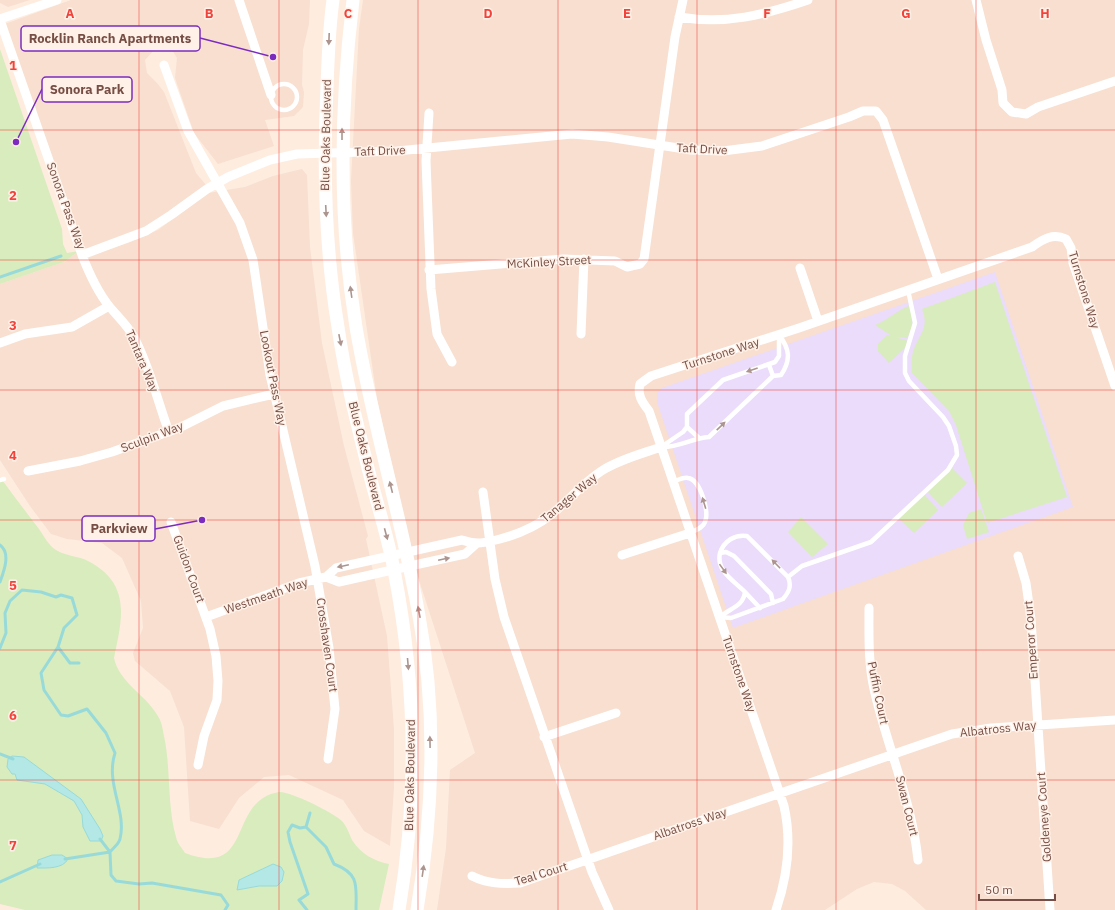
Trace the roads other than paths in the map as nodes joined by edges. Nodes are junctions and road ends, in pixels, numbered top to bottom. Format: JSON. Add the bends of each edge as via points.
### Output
{"nodes":[{"id":1,"x":57,"y":0,"type":"edge"},
{"id":2,"x":239,"y":0,"type":"edge"},
{"id":3,"x":333,"y":0,"type":"edge"},
{"id":4,"x":353,"y":0,"type":"edge"},
{"id":5,"x":682,"y":0,"type":"edge"},
{"id":6,"x":808,"y":0,"type":"edge"},
{"id":7,"x":976,"y":0,"type":"edge"},
{"id":8,"x":679,"y":17,"type":"junction"},
{"id":9,"x":0,"y":20,"type":"edge"},
{"id":10,"x":164,"y":65,"type":"dead end"},
{"id":11,"x":1115,"y":81,"type":"edge"},
{"id":12,"x":271,"y":95,"type":"junction"},
{"id":13,"x":429,"y":113,"type":"dead end"},
{"id":14,"x":661,"y":146,"type":"junction"},
{"id":15,"x":427,"y":149,"type":"junction"},
{"id":16,"x":342,"y":152,"type":"junction"},
{"id":17,"x":325,"y":153,"type":"junction"},
{"id":18,"x":218,"y":182,"type":"junction"},
{"id":19,"x":82,"y":255,"type":"junction"},
{"id":20,"x":584,"y":259,"type":"junction"},
{"id":21,"x":800,"y":268,"type":"dead end"},
{"id":22,"x":429,"y":270,"type":"junction"},
{"id":23,"x":938,"y":279,"type":"junction"},
{"id":24,"x":908,"y":290,"type":"junction"},
{"id":25,"x":109,"y":306,"type":"junction"},
{"id":26,"x":818,"y":321,"type":"junction"},
{"id":27,"x":581,"y":334,"type":"dead end"},
{"id":28,"x":779,"y":335,"type":"junction"},
{"id":29,"x":0,"y":343,"type":"edge"},
{"id":30,"x":452,"y":362,"type":"dead end"},
{"id":31,"x":769,"y":365,"type":"junction"},
{"id":32,"x":773,"y":376,"type":"junction"},
{"id":33,"x":1115,"y":386,"type":"edge"},
{"id":34,"x":274,"y":394,"type":"junction"},
{"id":35,"x":687,"y":426,"type":"junction"},
{"id":36,"x":169,"y":432,"type":"junction"},
{"id":37,"x":699,"y":438,"type":"junction"},
{"id":38,"x":661,"y":448,"type":"junction"},
{"id":39,"x":28,"y":471,"type":"dead end"},
{"id":40,"x":673,"y":482,"type":"junction"},
{"id":41,"x":483,"y":492,"type":"dead end"},
{"id":42,"x":171,"y":522,"type":"dead end"},
{"id":43,"x":690,"y":533,"type":"junction"},
{"id":44,"x":489,"y":542,"type":"junction"},
{"id":45,"x":475,"y":545,"type":"junction"},
{"id":46,"x":407,"y":552,"type":"junction"},
{"id":47,"x":720,"y":552,"type":"junction"},
{"id":48,"x":622,"y":555,"type":"dead end"},
{"id":49,"x":391,"y":556,"type":"junction"},
{"id":50,"x":1018,"y":556,"type":"dead end"},
{"id":51,"x":410,"y":566,"type":"junction"},
{"id":52,"x":394,"y":570,"type":"junction"},
{"id":53,"x":788,"y":577,"type":"junction"},
{"id":54,"x":322,"y":578,"type":"junction"},
{"id":55,"x":745,"y":592,"type":"junction"},
{"id":56,"x":773,"y":603,"type":"junction"},
{"id":57,"x":760,"y":608,"type":"junction"},
{"id":58,"x":869,"y":608,"type":"dead end"},
{"id":59,"x":206,"y":617,"type":"junction"},
{"id":60,"x":720,"y":617,"type":"junction"},
{"id":61,"x":616,"y":713,"type":"dead end"},
{"id":62,"x":1115,"y":720,"type":"edge"},
{"id":63,"x":1038,"y":725,"type":"junction"},
{"id":64,"x":544,"y":737,"type":"junction"},
{"id":65,"x":892,"y":753,"type":"junction"},
{"id":66,"x":328,"y":759,"type":"dead end"},
{"id":67,"x":198,"y":765,"type":"dead end"},
{"id":68,"x":780,"y":793,"type":"junction"},
{"id":69,"x":587,"y":859,"type":"junction"},
{"id":70,"x":918,"y":860,"type":"dead end"},
{"id":71,"x":472,"y":876,"type":"dead end"},
{"id":72,"x":399,"y":910,"type":"edge"},
{"id":73,"x":417,"y":910,"type":"edge"},
{"id":74,"x":609,"y":910,"type":"edge"},
{"id":75,"x":776,"y":910,"type":"edge"},
{"id":76,"x":1050,"y":910,"type":"edge"}],
"edges":[{"from":1,"to":9,"type":"street"},
{"from":2,"to":12,"type":"street"},
{"from":3,"to":17,"type":"main road","name":"Blue Oaks Boulevard","one_way":true,"via":[[329,26]]},
{"from":16,"to":4,"type":"main road","name":"Blue Oaks Boulevard","one_way":true,"via":[[345,77]]},
{"from":5,"to":8,"type":"street","name":"McKinley Street"},
{"from":6,"to":8,"type":"street","via":[[747,18],[711,20]]},
{"from":7,"to":11,"type":"street","via":[[1002,90],[1003,103],[1012,112],[1026,114],[1038,107]]},
{"from":8,"to":14,"type":"street","name":"McKinley Street"},
{"from":9,"to":19,"type":"street","name":"Sonora Pass Way"},
{"from":10,"to":18,"type":"street","name":"Lookout Pass Way","via":[[188,131]]},
{"from":12,"to":12,"type":"lane","via":[[275,87],[282,84],[290,85],[296,90],[298,97],[296,103],[286,110],[273,104]]},
{"from":13,"to":15,"type":"street"},
{"from":14,"to":15,"type":"street","name":"Taft Drive","via":[[572,134]]},
{"from":14,"to":20,"type":"street","name":"McKinley Street","via":[[644,259],[640,264],[627,267],[615,261]]},
{"from":14,"to":23,"type":"street","name":"Taft Drive","via":[[708,152],[750,148],[776,142],[863,111],[876,111],[889,134]]},
{"from":15,"to":16,"type":"street","name":"Taft Drive"},
{"from":15,"to":22,"type":"street"},
{"from":16,"to":17,"type":"street","name":"Taft Drive"},
{"from":46,"to":16,"type":"main road","name":"Blue Oaks Boulevard","one_way":true,"via":[[373,413],[356,325],[346,253]]},
{"from":17,"to":18,"type":"street","name":"Sonora Pass Way","via":[[297,154],[270,160]]},
{"from":17,"to":49,"type":"main road","name":"Blue Oaks Boulevard","one_way":true,"via":[[326,220],[338,328],[356,417]]},
{"from":18,"to":19,"type":"street","name":"Sonora Pass Way","via":[[152,227],[130,238]]},
{"from":18,"to":34,"type":"street","name":"Lookout Pass Way","via":[[240,223],[253,260]]},
{"from":19,"to":25,"type":"street","name":"Tantara Way","via":[[95,285]]},
{"from":20,"to":22,"type":"street","name":"McKinley Street","via":[[541,260]]},
{"from":20,"to":27,"type":"street"},
{"from":21,"to":26,"type":"street"},
{"from":22,"to":30,"type":"street","via":[[437,334]]},
{"from":23,"to":24,"type":"street","name":"Turnstone Way"},
{"from":23,"to":33,"type":"street","name":"Turnstone Way","via":[[1032,247],[1050,237],[1066,239]]},
{"from":24,"to":26,"type":"street","name":"Turnstone Way"},
{"from":24,"to":53,"type":"lane","via":[[915,318],[905,356],[906,378],[946,421],[956,446],[955,460],[948,470],[871,542],[802,566]]},
{"from":25,"to":29,"type":"street","via":[[72,326],[25,334]]},
{"from":25,"to":36,"type":"street","name":"Tantara Way","via":[[121,318],[134,338]]},
{"from":26,"to":28,"type":"street","name":"Turnstone Way"},
{"from":28,"to":31,"type":"lane","via":[[779,356]]},
{"from":28,"to":32,"type":"lane","via":[[785,343],[789,357],[781,375]]},
{"from":28,"to":38,"type":"street","name":"Turnstone Way","via":[[645,379],[638,390],[649,411]]},
{"from":31,"to":32,"type":"lane"},
{"from":31,"to":35,"type":"lane","one_way":true,"via":[[723,380],[687,414]]},
{"from":37,"to":32,"type":"lane","one_way":true,"via":[[709,437]]},
{"from":34,"to":36,"type":"street","name":"Sculpin Way","via":[[223,406]]},
{"from":34,"to":54,"type":"street","name":"Lookout Pass Way"},
{"from":35,"to":37,"type":"lane"},
{"from":35,"to":38,"type":"lane","via":[[679,436],[669,440]]},
{"from":36,"to":39,"type":"street","name":"Sculpin Way","via":[[96,457]]},
{"from":37,"to":38,"type":"lane","via":[[672,448]]},
{"from":38,"to":40,"type":"street","name":"Turnstone Way"},
{"from":38,"to":44,"type":"street","name":"Tanager Way","via":[[620,461],[589,480],[538,524]]},
{"from":40,"to":43,"type":"street","name":"Turnstone Way"},
{"from":43,"to":40,"type":"lane","one_way":true,"via":[[703,526],[707,516],[701,493],[694,479]]},
{"from":41,"to":44,"type":"street"},
{"from":42,"to":59,"type":"street","name":"Guidon Court"},
{"from":43,"to":48,"type":"street"},
{"from":43,"to":60,"type":"street","name":"Turnstone Way"},
{"from":44,"to":45,"type":"street","name":"Tanager Way"},
{"from":44,"to":64,"type":"street","via":[[504,617]]},
{"from":45,"to":46,"type":"street","name":"Tanager Way","via":[[462,540]]},
{"from":51,"to":45,"type":"street","name":"Tanager Way","one_way":true,"via":[[465,554]]},
{"from":46,"to":49,"type":"street","name":"Tanager Way"},
{"from":46,"to":51,"type":"main road","name":"Blue Oaks Boulevard"},
{"from":53,"to":47,"type":"lane","one_way":true,"via":[[747,536],[729,539]]},
{"from":47,"to":55,"type":"lane","one_way":true,"via":[[718,562],[721,569]]},
{"from":47,"to":56,"type":"lane","via":[[734,556],[771,594]]},
{"from":49,"to":52,"type":"main road","name":"Blue Oaks Boulevard"},
{"from":49,"to":54,"type":"street","name":"Westmeath Way","one_way":true,"via":[[336,568]]},
{"from":50,"to":63,"type":"street","name":"Emperor Court","via":[[1029,601]]},
{"from":51,"to":52,"type":"street","name":"Tanager Way"},
{"from":73,"to":51,"type":"main road","name":"Blue Oaks Boulevard","one_way":true,"via":[[429,804],[429,726],[424,651]]},
{"from":52,"to":54,"type":"street","name":"Westmeath Way","via":[[339,582]]},
{"from":52,"to":72,"type":"main road","name":"Blue Oaks Boulevard","one_way":true,"via":[[407,653],[412,752],[411,803]]},
{"from":53,"to":56,"type":"lane","via":[[788,593],[783,599]]},
{"from":54,"to":59,"type":"street","name":"Westmeath Way","via":[[283,588]]},
{"from":54,"to":66,"type":"street","name":"Crosshaven Court","via":[[334,694],[334,717]]},
{"from":55,"to":57,"type":"lane"},
{"from":55,"to":60,"type":"lane","via":[[744,600]]},
{"from":56,"to":57,"type":"lane"},
{"from":57,"to":60,"type":"lane","via":[[731,618]]},
{"from":58,"to":65,"type":"street","name":"Puffin Court","via":[[872,675]]},
{"from":59,"to":67,"type":"street","name":"Guidon Court","via":[[216,656],[218,689]]},
{"from":60,"to":68,"type":"street","name":"Turnstone Way"},
{"from":61,"to":64,"type":"street"},
{"from":62,"to":63,"type":"street","name":"Albatross Way"},
{"from":63,"to":65,"type":"street","name":"Albatross Way","via":[[966,731]]},
{"from":63,"to":76,"type":"street","name":"Goldeneye Court"},
{"from":64,"to":69,"type":"street"},
{"from":65,"to":68,"type":"street","name":"Albatross Way"},
{"from":65,"to":70,"type":"street","name":"Swan Court","via":[[912,818]]},
{"from":68,"to":69,"type":"street","name":"Albatross Way"},
{"from":68,"to":75,"type":"street","name":"Turnstone Way","via":[[787,819],[788,856],[785,883]]},
{"from":69,"to":71,"type":"street","name":"Teal Court","via":[[520,882],[484,882]]},
{"from":69,"to":74,"type":"street"}]}
